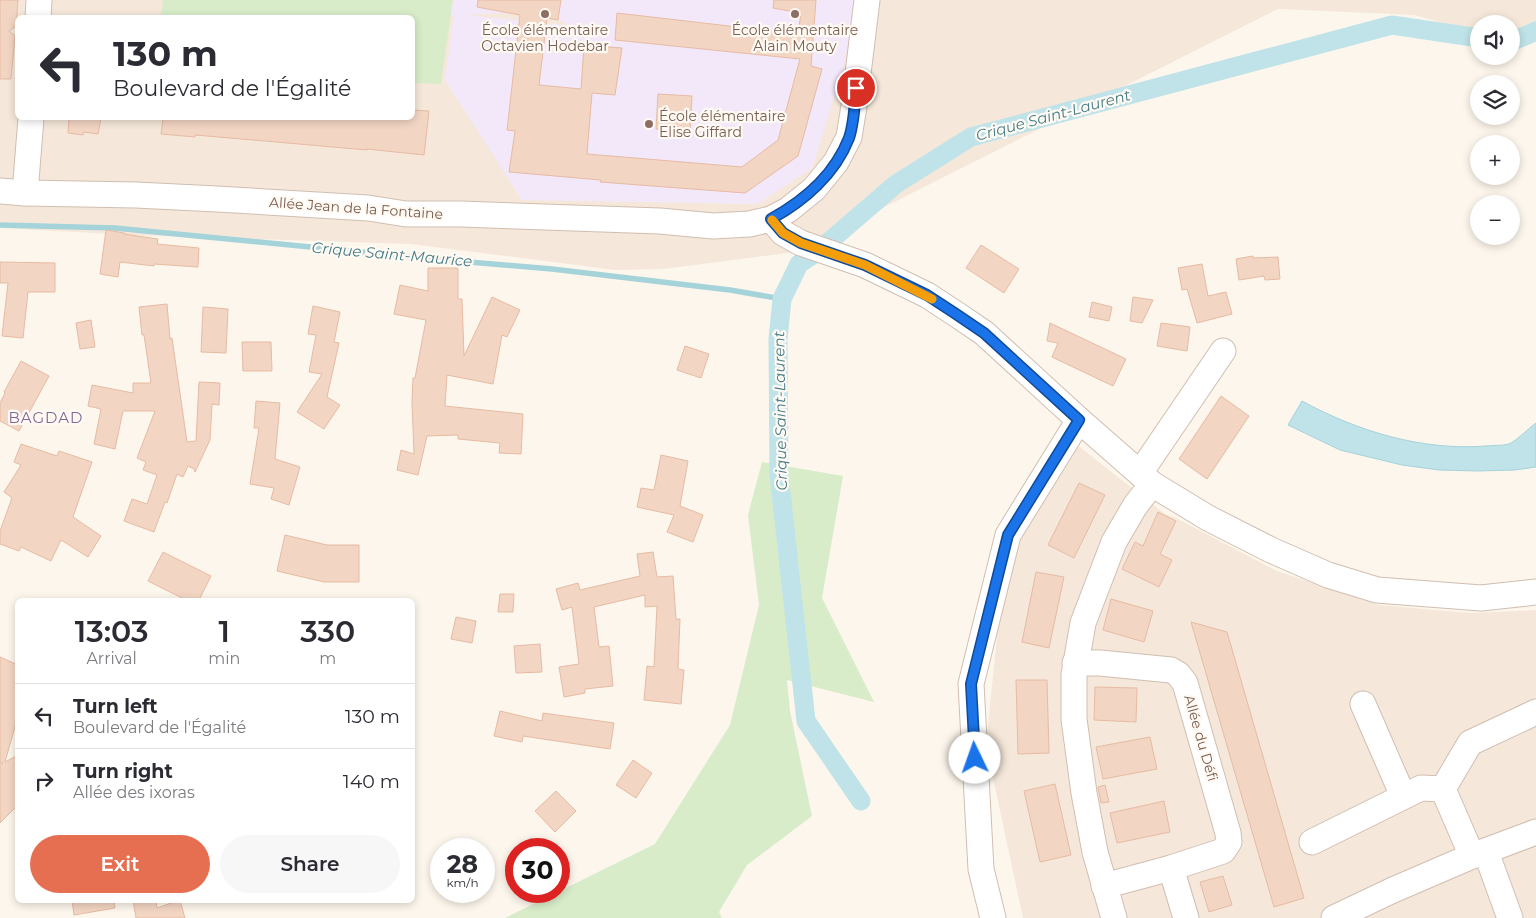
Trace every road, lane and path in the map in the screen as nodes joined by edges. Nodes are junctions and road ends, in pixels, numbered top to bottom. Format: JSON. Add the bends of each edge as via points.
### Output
{"nodes":[{"id":1,"x":39,"y":0,"type":"edge"},
{"id":2,"x":866,"y":0,"type":"edge"},
{"id":3,"x":38,"y":15,"type":"edge"},
{"id":4,"x":31,"y":120,"type":"edge"},
{"id":5,"x":0,"y":191,"type":"edge"},
{"id":6,"x":26,"y":193,"type":"junction"},
{"id":7,"x":771,"y":219,"type":"junction"},
{"id":8,"x":1222,"y":351,"type":"dead end"},
{"id":9,"x":1079,"y":420,"type":"junction"},
{"id":10,"x":1146,"y":478,"type":"junction"},
{"id":11,"x":1536,"y":592,"type":"edge"},
{"id":12,"x":1075,"y":663,"type":"junction"},
{"id":13,"x":1363,"y":704,"type":"dead end"},
{"id":14,"x":1536,"y":712,"type":"edge"},
{"id":15,"x":1443,"y":789,"type":"junction"},
{"id":16,"x":1402,"y":796,"type":"junction"},
{"id":17,"x":1536,"y":832,"type":"edge"},
{"id":18,"x":1312,"y":842,"type":"dead end"},
{"id":19,"x":1479,"y":854,"type":"junction"},
{"id":20,"x":1171,"y":868,"type":"junction"},
{"id":21,"x":1104,"y":886,"type":"junction"},
{"id":22,"x":993,"y":918,"type":"edge"},
{"id":23,"x":1114,"y":918,"type":"edge"},
{"id":24,"x":1186,"y":918,"type":"edge"},
{"id":25,"x":1334,"y":918,"type":"edge"},
{"id":26,"x":1510,"y":918,"type":"edge"}],
"edges":[{"from":1,"to":3,"type":"street"},
{"from":2,"to":7,"type":"street","name":"Allée Jean de la Fontaine","via":[[849,137],[836,162],[814,189]]},
{"from":4,"to":6,"type":"street"},
{"from":5,"to":6,"type":"street","name":"Allée Jean de la Fontaine"},
{"from":6,"to":7,"type":"street","name":"Allée Jean de la Fontaine","via":[[136,195],[368,208],[406,214],[660,221],[713,226]]},
{"from":7,"to":9,"type":"street","via":[[783,233],[801,243],[865,265],[927,295],[984,333]]},
{"from":8,"to":10,"type":"street"},
{"from":9,"to":10,"type":"street"},
{"from":9,"to":22,"type":"street","via":[[1008,535],[971,684],[981,869]]},
{"from":10,"to":11,"type":"street","via":[[1208,518],[1271,550],[1328,575],[1378,590],[1481,598]]},
{"from":10,"to":12,"type":"street","via":[[1135,506],[1114,542],[1083,623]]},
{"from":12,"to":20,"type":"street","name":"Allée du Défi","via":[[1171,670],[1185,683],[1229,842],[1223,851]]},
{"from":12,"to":21,"type":"street","via":[[1074,719],[1084,793]]},
{"from":13,"to":16,"type":"street"},
{"from":14,"to":15,"type":"street","via":[[1470,743]]},
{"from":15,"to":16,"type":"street","via":[[1421,788]]},
{"from":15,"to":19,"type":"street"},
{"from":16,"to":18,"type":"street"},
{"from":17,"to":19,"type":"street"},
{"from":19,"to":25,"type":"street"},
{"from":19,"to":26,"type":"street"},
{"from":20,"to":21,"type":"street","name":"Allée du Défi"},
{"from":20,"to":24,"type":"street"},
{"from":21,"to":23,"type":"street"}]}
